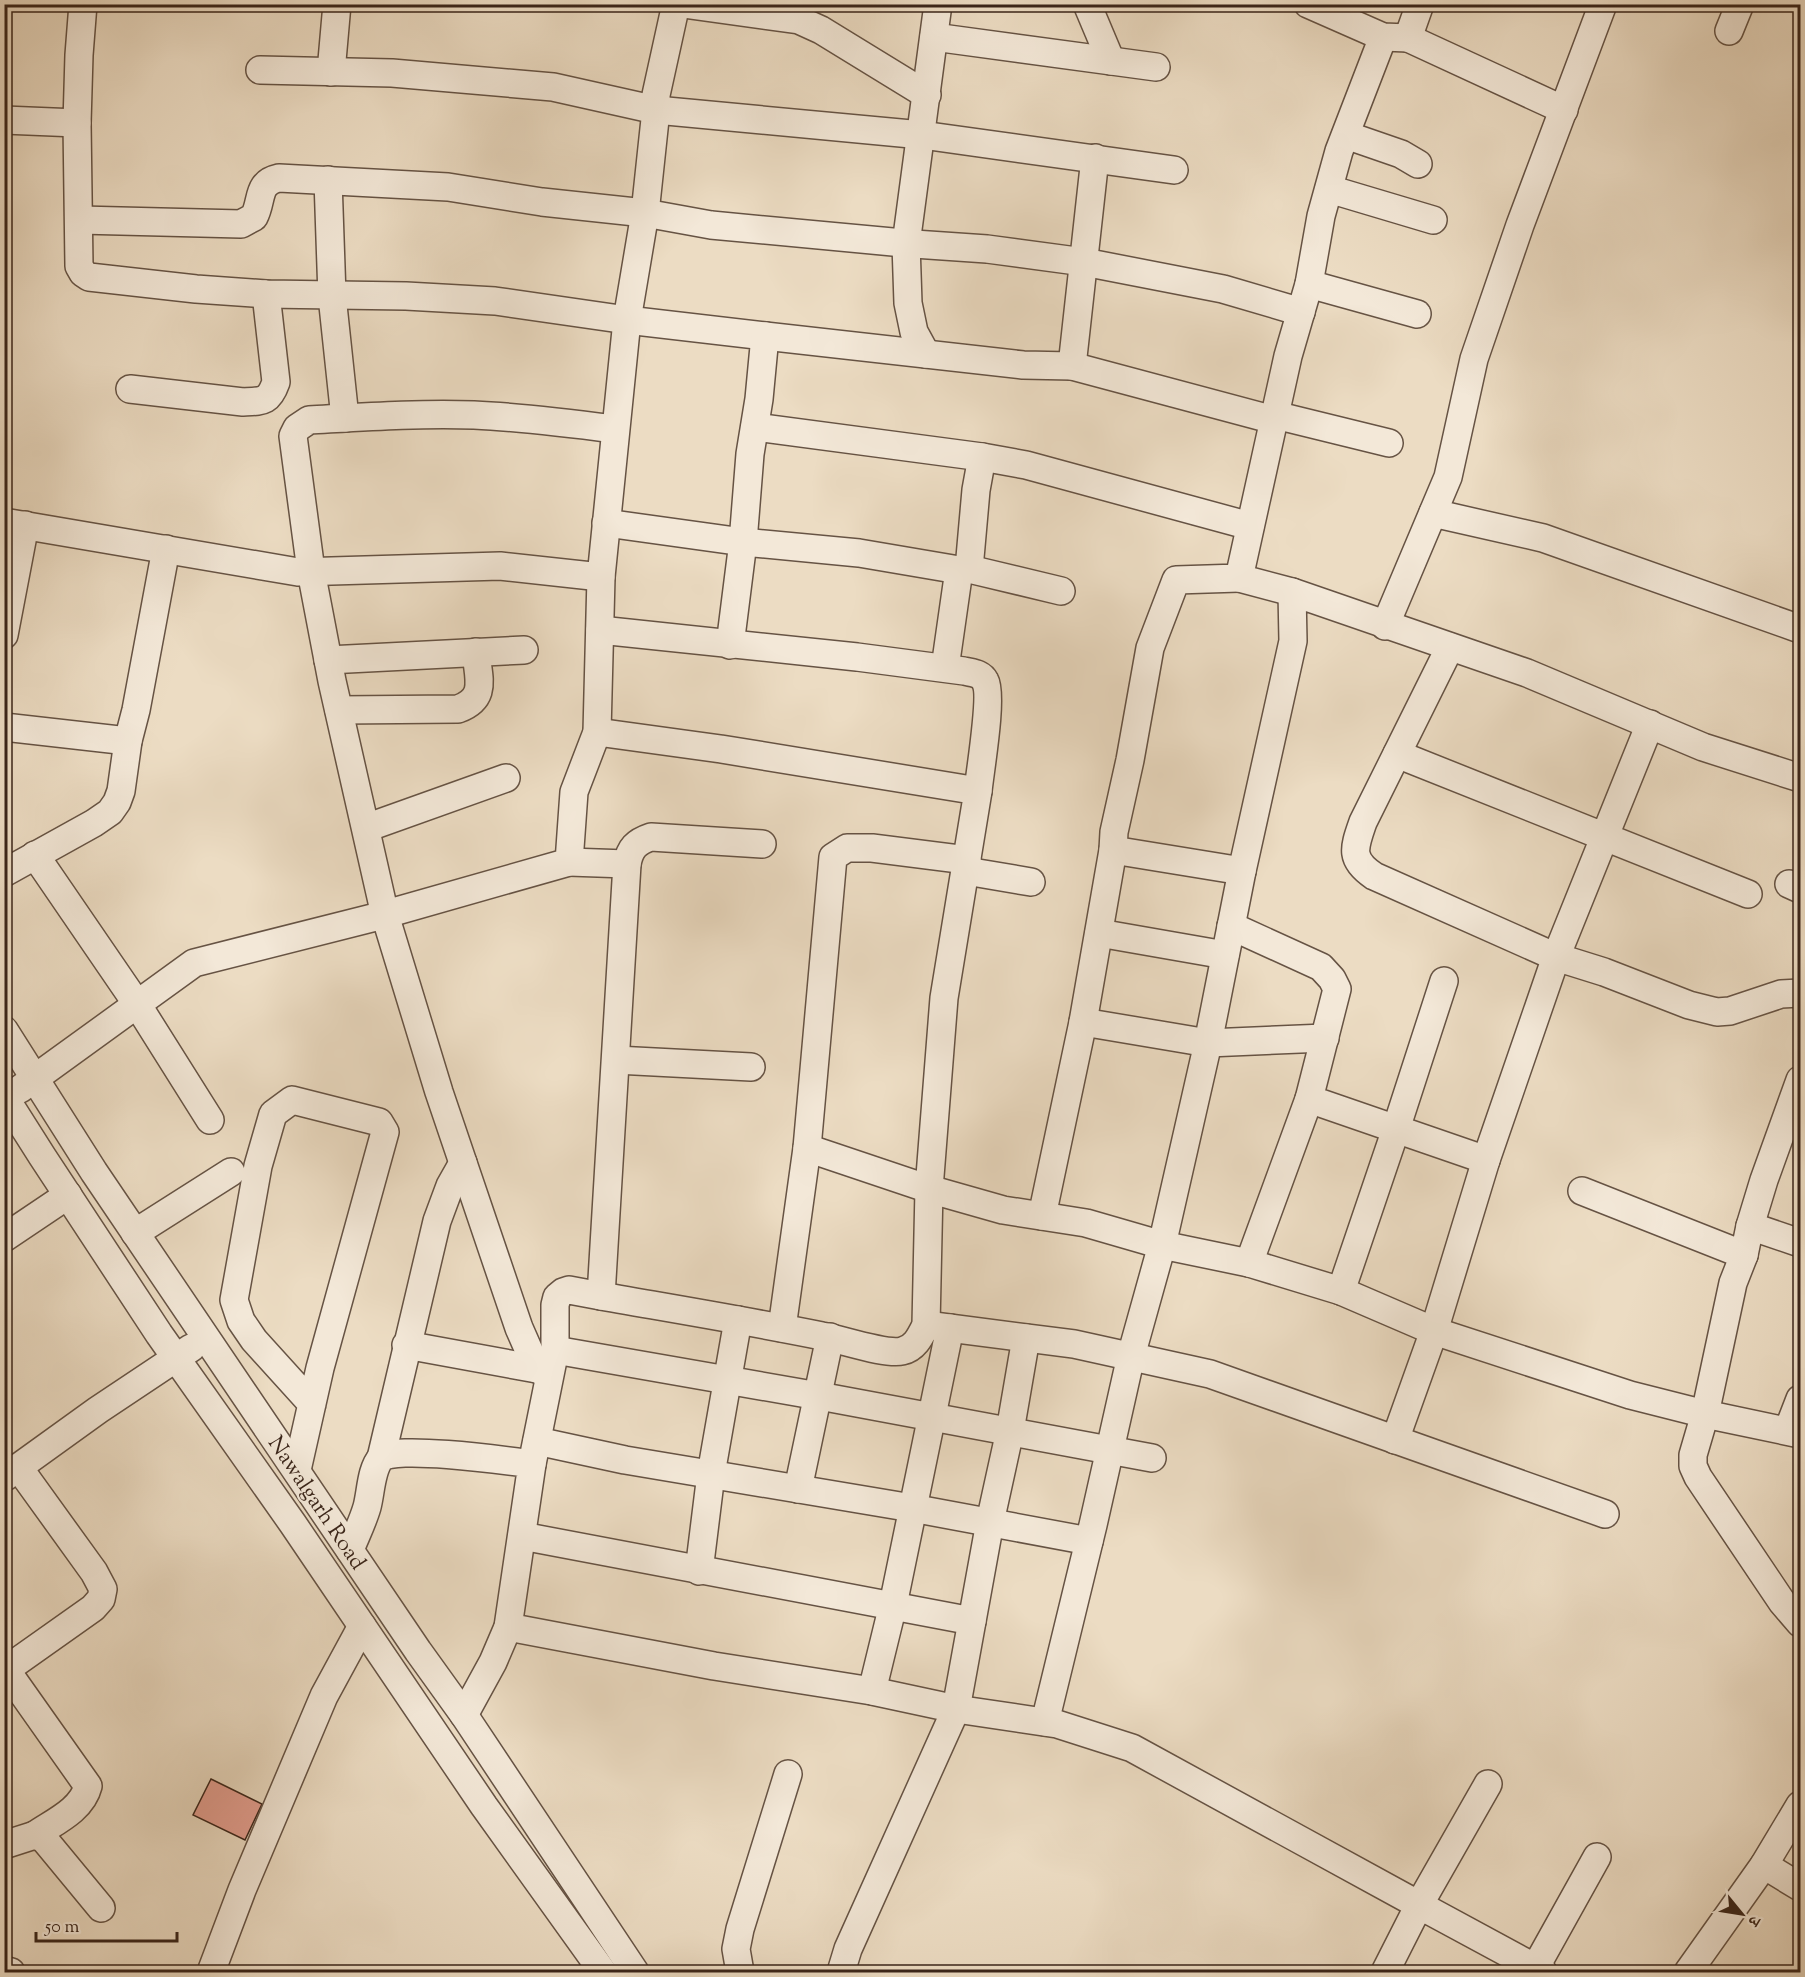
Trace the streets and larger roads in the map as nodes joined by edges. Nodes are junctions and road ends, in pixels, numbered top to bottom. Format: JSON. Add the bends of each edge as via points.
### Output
{"nodes":[{"id":1,"x":83,"y":4,"type":"edge"},
{"id":2,"x":337,"y":4,"type":"edge"},
{"id":3,"x":676,"y":4,"type":"edge"},
{"id":4,"x":683,"y":4,"type":"edge"},
{"id":5,"x":938,"y":4,"type":"edge"},
{"id":6,"x":1087,"y":4,"type":"edge"},
{"id":7,"x":1308,"y":4,"type":"edge"},
{"id":8,"x":1420,"y":4,"type":"edge"},
{"id":9,"x":1603,"y":4,"type":"edge"},
{"id":10,"x":1740,"y":4,"type":"edge"},
{"id":11,"x":1729,"y":31,"type":"dead end"},
{"id":12,"x":934,"y":38,"type":"junction"},
{"id":13,"x":1395,"y":38,"type":"junction"},
{"id":14,"x":1111,"y":61,"type":"junction"},
{"id":15,"x":1156,"y":67,"type":"dead end"},
{"id":16,"x":260,"y":70,"type":"dead end"},
{"id":17,"x":331,"y":72,"type":"junction"},
{"id":18,"x":927,"y":95,"type":"junction"},
{"id":19,"x":656,"y":110,"type":"junction"},
{"id":20,"x":1564,"y":110,"type":"junction"},
{"id":21,"x":4,"y":120,"type":"edge"},
{"id":22,"x":77,"y":123,"type":"junction"},
{"id":23,"x":922,"y":135,"type":"junction"},
{"id":24,"x":1346,"y":135,"type":"junction"},
{"id":25,"x":1095,"y":158,"type":"junction"},
{"id":26,"x":1418,"y":164,"type":"dead end"},
{"id":27,"x":1174,"y":170,"type":"dead end"},
{"id":28,"x":328,"y":180,"type":"junction"},
{"id":29,"x":1329,"y":189,"type":"junction"},
{"id":30,"x":645,"y":213,"type":"junction"},
{"id":31,"x":80,"y":220,"type":"junction"},
{"id":32,"x":1433,"y":220,"type":"dead end"},
{"id":33,"x":906,"y":243,"type":"junction"},
{"id":34,"x":1084,"y":262,"type":"junction"},
{"id":35,"x":1309,"y":284,"type":"junction"},
{"id":36,"x":266,"y":294,"type":"junction"},
{"id":37,"x":332,"y":296,"type":"junction"},
{"id":38,"x":1300,"y":312,"type":"junction"},
{"id":39,"x":1417,"y":314,"type":"dead end"},
{"id":40,"x":627,"y":320,"type":"junction"},
{"id":41,"x":765,"y":336,"type":"junction"},
{"id":42,"x":926,"y":354,"type":"junction"},
{"id":43,"x":1072,"y":366,"type":"junction"},
{"id":44,"x":130,"y":389,"type":"dead end"},
{"id":45,"x":1274,"y":417,"type":"junction"},
{"id":46,"x":345,"y":418,"type":"junction"},
{"id":47,"x":755,"y":427,"type":"junction"},
{"id":48,"x":615,"y":429,"type":"junction"},
{"id":49,"x":1389,"y":443,"type":"dead end"},
{"id":50,"x":982,"y":457,"type":"junction"},
{"id":51,"x":1433,"y":513,"type":"junction"},
{"id":52,"x":15,"y":523,"type":"edge"},
{"id":53,"x":606,"y":523,"type":"junction"},
{"id":54,"x":1250,"y":526,"type":"junction"},
{"id":55,"x":742,"y":542,"type":"junction"},
{"id":56,"x":166,"y":549,"type":"junction"},
{"id":57,"x":964,"y":570,"type":"junction"},
{"id":58,"x":311,"y":571,"type":"junction"},
{"id":59,"x":601,"y":577,"type":"junction"},
{"id":60,"x":1239,"y":578,"type":"junction"},
{"id":61,"x":1062,"y":591,"type":"dead end"},
{"id":62,"x":1292,"y":592,"type":"junction"},
{"id":63,"x":1384,"y":626,"type":"junction"},
{"id":64,"x":1800,"y":629,"type":"edge"},
{"id":65,"x":600,"y":630,"type":"junction"},
{"id":66,"x":4,"y":635,"type":"edge"},
{"id":67,"x":730,"y":645,"type":"junction"},
{"id":68,"x":1450,"y":647,"type":"junction"},
{"id":69,"x":524,"y":650,"type":"dead end"},
{"id":70,"x":476,"y":652,"type":"junction"},
{"id":71,"x":328,"y":660,"type":"junction"},
{"id":72,"x":945,"y":668,"type":"junction"},
{"id":73,"x":339,"y":710,"type":"junction"},
{"id":74,"x":1650,"y":723,"type":"junction"},
{"id":75,"x":4,"y":728,"type":"edge"},
{"id":76,"x":597,"y":732,"type":"junction"},
{"id":77,"x":128,"y":741,"type":"junction"},
{"id":78,"x":1397,"y":754,"type":"junction"},
{"id":79,"x":506,"y":778,"type":"dead end"},
{"id":80,"x":1800,"y":778,"type":"edge"},
{"id":81,"x":978,"y":790,"type":"junction"},
{"id":82,"x":366,"y":828,"type":"junction"},
{"id":83,"x":1603,"y":837,"type":"junction"},
{"id":84,"x":762,"y":844,"type":"dead end"},
{"id":85,"x":1113,"y":850,"type":"junction"},
{"id":86,"x":34,"y":855,"type":"junction"},
{"id":87,"x":569,"y":862,"type":"junction"},
{"id":88,"x":627,"y":864,"type":"junction"},
{"id":89,"x":966,"y":866,"type":"junction"},
{"id":90,"x":1242,"y":871,"type":"junction"},
{"id":91,"x":4,"y":873,"type":"edge"},
{"id":92,"x":1031,"y":882,"type":"dead end"},
{"id":93,"x":1748,"y":894,"type":"dead end"},
{"id":94,"x":385,"y":915,"type":"junction"},
{"id":95,"x":1231,"y":926,"type":"junction"},
{"id":96,"x":1099,"y":933,"type":"junction"},
{"id":97,"x":1225,"y":955,"type":"junction"},
{"id":98,"x":1556,"y":957,"type":"junction"},
{"id":99,"x":1444,"y":981,"type":"dead end"},
{"id":100,"x":1800,"y":993,"type":"edge"},
{"id":101,"x":137,"y":1004,"type":"junction"},
{"id":102,"x":1083,"y":1022,"type":"junction"},
{"id":103,"x":4,"y":1030,"type":"edge"},
{"id":104,"x":1326,"y":1038,"type":"junction"},
{"id":105,"x":1208,"y":1043,"type":"junction"},
{"id":106,"x":616,"y":1060,"type":"junction"},
{"id":107,"x":751,"y":1067,"type":"dead end"},
{"id":108,"x":34,"y":1077,"type":"junction"},
{"id":109,"x":1800,"y":1080,"type":"edge"},
{"id":110,"x":6,"y":1098,"type":"edge"},
{"id":111,"x":1309,"y":1099,"type":"junction"},
{"id":112,"x":210,"y":1120,"type":"dead end"},
{"id":113,"x":1396,"y":1129,"type":"junction"},
{"id":114,"x":807,"y":1148,"type":"junction"},
{"id":115,"x":1486,"y":1160,"type":"junction"},
{"id":116,"x":463,"y":1163,"type":"junction"},
{"id":117,"x":231,"y":1172,"type":"dead end"},
{"id":118,"x":929,"y":1190,"type":"junction"},
{"id":119,"x":1582,"y":1191,"type":"dead end"},
{"id":120,"x":68,"y":1195,"type":"junction"},
{"id":121,"x":1042,"y":1216,"type":"junction"},
{"id":122,"x":1750,"y":1226,"type":"junction"},
{"id":123,"x":135,"y":1233,"type":"junction"},
{"id":124,"x":4,"y":1238,"type":"edge"},
{"id":125,"x":1800,"y":1243,"type":"edge"},
{"id":126,"x":1162,"y":1245,"type":"junction"},
{"id":127,"x":1744,"y":1255,"type":"junction"},
{"id":128,"x":1249,"y":1263,"type":"junction"},
{"id":129,"x":1341,"y":1291,"type":"junction"},
{"id":130,"x":601,"y":1296,"type":"junction"},
{"id":131,"x":738,"y":1320,"type":"junction"},
{"id":132,"x":938,"y":1327,"type":"junction"},
{"id":133,"x":782,"y":1328,"type":"junction"},
{"id":134,"x":1434,"y":1331,"type":"junction"},
{"id":135,"x":207,"y":1337,"type":"junction"},
{"id":136,"x":830,"y":1337,"type":"junction"},
{"id":137,"x":1026,"y":1338,"type":"junction"},
{"id":138,"x":406,"y":1345,"type":"junction"},
{"id":139,"x":1131,"y":1356,"type":"junction"},
{"id":140,"x":176,"y":1358,"type":"junction"},
{"id":141,"x":547,"y":1364,"type":"junction"},
{"id":142,"x":727,"y":1380,"type":"junction"},
{"id":143,"x":818,"y":1396,"type":"junction"},
{"id":144,"x":1800,"y":1399,"type":"edge"},
{"id":145,"x":312,"y":1404,"type":"junction"},
{"id":146,"x":1705,"y":1414,"type":"junction"},
{"id":147,"x":932,"y":1417,"type":"junction"},
{"id":148,"x":1010,"y":1431,"type":"junction"},
{"id":149,"x":1794,"y":1432,"type":"edge"},
{"id":150,"x":1395,"y":1440,"type":"junction"},
{"id":151,"x":1110,"y":1450,"type":"junction"},
{"id":152,"x":534,"y":1453,"type":"junction"},
{"id":153,"x":381,"y":1458,"type":"junction"},
{"id":154,"x":1152,"y":1458,"type":"dead end"},
{"id":155,"x":297,"y":1470,"type":"junction"},
{"id":156,"x":12,"y":1473,"type":"edge"},
{"id":157,"x":711,"y":1474,"type":"junction"},
{"id":158,"x":798,"y":1489,"type":"junction"},
{"id":159,"x":912,"y":1508,"type":"junction"},
{"id":160,"x":1605,"y":1514,"type":"dead end"},
{"id":161,"x":990,"y":1522,"type":"junction"},
{"id":162,"x":522,"y":1536,"type":"junction"},
{"id":163,"x":1089,"y":1541,"type":"junction"},
{"id":164,"x":350,"y":1550,"type":"junction"},
{"id":165,"x":699,"y":1570,"type":"junction"},
{"id":166,"x":893,"y":1605,"type":"junction"},
{"id":167,"x":972,"y":1620,"type":"junction"},
{"id":168,"x":1800,"y":1623,"type":"edge"},
{"id":169,"x":362,"y":1626,"type":"junction"},
{"id":170,"x":507,"y":1626,"type":"junction"},
{"id":171,"x":5,"y":1669,"type":"edge"},
{"id":172,"x":872,"y":1691,"type":"junction"},
{"id":173,"x":956,"y":1709,"type":"junction"},
{"id":174,"x":464,"y":1715,"type":"junction"},
{"id":175,"x":1046,"y":1722,"type":"junction"},
{"id":176,"x":788,"y":1774,"type":"dead end"},
{"id":177,"x":1488,"y":1784,"type":"dead end"},
{"id":178,"x":1800,"y":1804,"type":"edge"},
{"id":179,"x":35,"y":1835,"type":"junction"},
{"id":180,"x":4,"y":1845,"type":"edge"},
{"id":181,"x":1597,"y":1857,"type":"dead end"},
{"id":182,"x":1764,"y":1865,"type":"junction"},
{"id":183,"x":1800,"y":1887,"type":"edge"},
{"id":184,"x":1419,"y":1905,"type":"junction"},
{"id":185,"x":101,"y":1908,"type":"dead end"},
{"id":186,"x":4,"y":1970,"type":"edge"},
{"id":187,"x":1537,"y":1971,"type":"edge"},
{"id":188,"x":11,"y":1972,"type":"edge"},
{"id":189,"x":211,"y":1972,"type":"edge"},
{"id":190,"x":603,"y":1972,"type":"edge"},
{"id":191,"x":635,"y":1972,"type":"edge"},
{"id":192,"x":740,"y":1972,"type":"edge"},
{"id":193,"x":841,"y":1972,"type":"edge"},
{"id":194,"x":1385,"y":1972,"type":"edge"},
{"id":195,"x":1688,"y":1972,"type":"edge"}],
"edges":[{"from":1,"to":22,"type":"street"},
{"from":2,"to":17,"type":"street"},
{"from":3,"to":19,"type":"street"},
{"from":4,"to":18,"type":"street","via":[[805,22]]},
{"from":5,"to":12,"type":"street"},
{"from":6,"to":14,"type":"street"},
{"from":7,"to":13,"type":"street"},
{"from":8,"to":13,"type":"street"},
{"from":9,"to":20,"type":"street"},
{"from":10,"to":11,"type":"street"},
{"from":12,"to":14,"type":"street"},
{"from":12,"to":18,"type":"street"},
{"from":13,"to":20,"type":"street"},
{"from":13,"to":24,"type":"street"},
{"from":14,"to":15,"type":"street"},
{"from":16,"to":17,"type":"street"},
{"from":17,"to":19,"type":"street","via":[[392,73],[553,87]]},
{"from":18,"to":23,"type":"street"},
{"from":19,"to":23,"type":"street"},
{"from":19,"to":30,"type":"street"},
{"from":20,"to":51,"type":"street","via":[[1474,359],[1448,477]]},
{"from":21,"to":22,"type":"street"},
{"from":22,"to":31,"type":"street"},
{"from":23,"to":25,"type":"street"},
{"from":23,"to":33,"type":"street"},
{"from":24,"to":26,"type":"street"},
{"from":24,"to":29,"type":"street"},
{"from":25,"to":27,"type":"street"},
{"from":25,"to":34,"type":"street"},
{"from":28,"to":30,"type":"street","via":[[448,187]]},
{"from":28,"to":31,"type":"street","via":[[269,180],[262,189],[254,217],[241,224]]},
{"from":28,"to":37,"type":"street"},
{"from":29,"to":32,"type":"street"},
{"from":29,"to":35,"type":"street"},
{"from":30,"to":33,"type":"street","via":[[711,225]]},
{"from":30,"to":40,"type":"street"},
{"from":31,"to":36,"type":"street","via":[[79,266],[90,277]]},
{"from":33,"to":34,"type":"street"},
{"from":33,"to":42,"type":"street","via":[[908,303],[914,332]]},
{"from":34,"to":38,"type":"street","via":[[1223,289]]},
{"from":34,"to":43,"type":"street"},
{"from":35,"to":38,"type":"street"},
{"from":35,"to":39,"type":"street"},
{"from":36,"to":37,"type":"street"},
{"from":36,"to":44,"type":"street","via":[[276,382],[272,394],[262,401]]},
{"from":37,"to":40,"type":"street","via":[[495,302]]},
{"from":37,"to":46,"type":"street"},
{"from":38,"to":45,"type":"street"},
{"from":40,"to":41,"type":"street"},
{"from":40,"to":48,"type":"street"},
{"from":41,"to":42,"type":"street"},
{"from":41,"to":47,"type":"street"},
{"from":42,"to":43,"type":"street","via":[[1023,365]]},
{"from":43,"to":45,"type":"street"},
{"from":45,"to":49,"type":"street"},
{"from":45,"to":54,"type":"street"},
{"from":46,"to":48,"type":"street","via":[[473,415]]},
{"from":46,"to":58,"type":"street","via":[[303,422],[293,436]]},
{"from":47,"to":50,"type":"street"},
{"from":47,"to":55,"type":"street"},
{"from":48,"to":53,"type":"street"},
{"from":50,"to":54,"type":"street","via":[[1026,465]]},
{"from":50,"to":57,"type":"street"},
{"from":51,"to":63,"type":"street"},
{"from":51,"to":64,"type":"street","via":[[1543,538]]},
{"from":52,"to":56,"type":"street"},
{"from":52,"to":66,"type":"street"},
{"from":53,"to":55,"type":"street"},
{"from":53,"to":59,"type":"street"},
{"from":54,"to":60,"type":"street"},
{"from":55,"to":57,"type":"street","via":[[859,553]]},
{"from":55,"to":67,"type":"street"},
{"from":56,"to":58,"type":"street"},
{"from":56,"to":77,"type":"street"},
{"from":57,"to":61,"type":"street"},
{"from":57,"to":72,"type":"street"},
{"from":58,"to":59,"type":"street","via":[[500,566]]},
{"from":58,"to":71,"type":"street"},
{"from":59,"to":65,"type":"street"},
{"from":60,"to":62,"type":"street"},
{"from":60,"to":85,"type":"street","via":[[1176,580],[1150,648]]},
{"from":62,"to":63,"type":"street"},
{"from":62,"to":90,"type":"street","via":[[1293,641]]},
{"from":63,"to":68,"type":"street"},
{"from":65,"to":67,"type":"street"},
{"from":65,"to":76,"type":"street"},
{"from":67,"to":72,"type":"street"},
{"from":68,"to":74,"type":"street","via":[[1527,673]]},
{"from":68,"to":78,"type":"street"},
{"from":69,"to":70,"type":"street"},
{"from":70,"to":71,"type":"street"},
{"from":70,"to":73,"type":"street","via":[[479,691],[477,699],[469,705],[458,709]]},
{"from":71,"to":73,"type":"street"},
{"from":72,"to":81,"type":"street","via":[[980,675],[986,682]]},
{"from":73,"to":82,"type":"street"},
{"from":74,"to":80,"type":"street","via":[[1703,747]]},
{"from":74,"to":83,"type":"street"},
{"from":75,"to":77,"type":"street"},
{"from":76,"to":81,"type":"street"},
{"from":76,"to":87,"type":"street","via":[[574,792]]},
{"from":77,"to":86,"type":"street","via":[[121,790],[110,812]]},
{"from":78,"to":83,"type":"street"},
{"from":78,"to":98,"type":"street","via":[[1358,839],[1356,854],[1360,867]]},
{"from":79,"to":82,"type":"street"},
{"from":81,"to":89,"type":"street"},
{"from":82,"to":94,"type":"street"},
{"from":83,"to":93,"type":"street"},
{"from":83,"to":98,"type":"street"},
{"from":84,"to":88,"type":"street","via":[[651,837],[638,841],[629,852]]},
{"from":85,"to":90,"type":"street"},
{"from":85,"to":96,"type":"street"},
{"from":86,"to":91,"type":"street"},
{"from":86,"to":101,"type":"street"},
{"from":87,"to":88,"type":"street"},
{"from":87,"to":94,"type":"street"},
{"from":88,"to":106,"type":"street"},
{"from":89,"to":92,"type":"street"},
{"from":89,"to":114,"type":"street","via":[[872,848],[847,848],[833,857]]},
{"from":89,"to":118,"type":"street","via":[[944,998]]},
{"from":90,"to":95,"type":"street"},
{"from":94,"to":101,"type":"street","via":[[194,963]]},
{"from":94,"to":116,"type":"street"},
{"from":95,"to":97,"type":"street"},
{"from":95,"to":104,"type":"street","via":[[1321,967],[1332,979],[1337,989]]},
{"from":96,"to":97,"type":"street"},
{"from":96,"to":102,"type":"street"},
{"from":97,"to":105,"type":"street"},
{"from":98,"to":100,"type":"street","via":[[1717,1012],[1740,1010],[1781,994]]},
{"from":98,"to":115,"type":"street"},
{"from":99,"to":113,"type":"street"},
{"from":101,"to":108,"type":"street"},
{"from":101,"to":112,"type":"street"},
{"from":102,"to":105,"type":"street"},
{"from":102,"to":121,"type":"street"},
{"from":103,"to":108,"type":"street","name":"Nawalgarh Road"},
{"from":104,"to":105,"type":"street"},
{"from":104,"to":111,"type":"street"},
{"from":105,"to":126,"type":"street"},
{"from":106,"to":107,"type":"street"},
{"from":106,"to":130,"type":"street"},
{"from":108,"to":110,"type":"street"},
{"from":108,"to":123,"type":"street","name":"Nawalgarh Road"},
{"from":109,"to":122,"type":"street"},
{"from":110,"to":120,"type":"street"},
{"from":111,"to":113,"type":"street"},
{"from":111,"to":128,"type":"street"},
{"from":113,"to":115,"type":"street"},
{"from":113,"to":129,"type":"street"},
{"from":114,"to":118,"type":"street"},
{"from":114,"to":133,"type":"street"},
{"from":115,"to":134,"type":"street"},
{"from":116,"to":138,"type":"street","via":[[437,1221]]},
{"from":116,"to":141,"type":"street","via":[[519,1328]]},
{"from":117,"to":123,"type":"street"},
{"from":118,"to":121,"type":"street"},
{"from":118,"to":132,"type":"street"},
{"from":119,"to":127,"type":"street"},
{"from":120,"to":124,"type":"street"},
{"from":120,"to":140,"type":"street"},
{"from":121,"to":126,"type":"street","via":[[1086,1223]]},
{"from":122,"to":125,"type":"street"},
{"from":122,"to":127,"type":"street"},
{"from":123,"to":135,"type":"street","name":"Nawalgarh Road"},
{"from":126,"to":128,"type":"street"},
{"from":126,"to":139,"type":"street"},
{"from":127,"to":146,"type":"street","via":[[1733,1283]]},
{"from":128,"to":129,"type":"street"},
{"from":129,"to":134,"type":"street"},
{"from":130,"to":131,"type":"street"},
{"from":130,"to":141,"type":"street","via":[[569,1290],[557,1298]]},
{"from":131,"to":133,"type":"street"},
{"from":131,"to":142,"type":"street"},
{"from":132,"to":136,"type":"street","via":[[900,1352]]},
{"from":132,"to":137,"type":"street"},
{"from":132,"to":147,"type":"street"},
{"from":133,"to":136,"type":"street"},
{"from":134,"to":146,"type":"street","via":[[1619,1391]]},
{"from":134,"to":150,"type":"street"},
{"from":135,"to":140,"type":"street"},
{"from":135,"to":155,"type":"street","name":"Nawalgarh Road"},
{"from":136,"to":143,"type":"street"},
{"from":137,"to":139,"type":"street"},
{"from":137,"to":148,"type":"street"},
{"from":138,"to":141,"type":"street"},
{"from":138,"to":153,"type":"street"},
{"from":139,"to":150,"type":"street","via":[[1210,1374]]},
{"from":139,"to":151,"type":"street"},
{"from":140,"to":156,"type":"street"},
{"from":140,"to":169,"type":"street"},
{"from":141,"to":142,"type":"street"},
{"from":141,"to":152,"type":"street"},
{"from":142,"to":143,"type":"street"},
{"from":142,"to":157,"type":"street"},
{"from":143,"to":147,"type":"street"},
{"from":143,"to":158,"type":"street"},
{"from":144,"to":149,"type":"street"},
{"from":145,"to":145,"type":"street","via":[[386,1132],[379,1122],[292,1100],[273,1114],[258,1166],[234,1300],[241,1321],[254,1340]]},
{"from":145,"to":155,"type":"street"},
{"from":146,"to":149,"type":"street"},
{"from":146,"to":168,"type":"street","via":[[1693,1455],[1698,1477]]},
{"from":147,"to":148,"type":"street"},
{"from":147,"to":159,"type":"street"},
{"from":148,"to":151,"type":"street"},
{"from":148,"to":161,"type":"street"},
{"from":150,"to":160,"type":"street"},
{"from":151,"to":154,"type":"street"},
{"from":151,"to":163,"type":"street"},
{"from":152,"to":153,"type":"street","via":[[399,1452]]},
{"from":152,"to":157,"type":"street","via":[[624,1460]]},
{"from":152,"to":162,"type":"street"},
{"from":153,"to":164,"type":"street"},
{"from":155,"to":164,"type":"street","name":"Nawalgarh Road"},
{"from":156,"to":171,"type":"street","via":[[94,1572],[103,1589],[93,1608]]},
{"from":157,"to":158,"type":"street"},
{"from":157,"to":165,"type":"street"},
{"from":158,"to":159,"type":"street"},
{"from":159,"to":161,"type":"street"},
{"from":159,"to":166,"type":"street"},
{"from":161,"to":163,"type":"street"},
{"from":161,"to":167,"type":"street"},
{"from":162,"to":165,"type":"street"},
{"from":162,"to":170,"type":"street"},
{"from":163,"to":175,"type":"street"},
{"from":164,"to":174,"type":"street","name":"Nawalgarh Road"},
{"from":165,"to":166,"type":"street"},
{"from":166,"to":167,"type":"street"},
{"from":166,"to":172,"type":"street"},
{"from":167,"to":173,"type":"street"},
{"from":169,"to":189,"type":"street","via":[[324,1696]]},
{"from":169,"to":190,"type":"street"},
{"from":170,"to":172,"type":"street","via":[[714,1666]]},
{"from":170,"to":174,"type":"street","via":[[493,1662]]},
{"from":171,"to":179,"type":"street","via":[[88,1786],[85,1797],[71,1811]]},
{"from":172,"to":173,"type":"street"},
{"from":173,"to":175,"type":"street"},
{"from":173,"to":193,"type":"street"},
{"from":174,"to":191,"type":"street","name":"Nawalgarh Road"},
{"from":175,"to":184,"type":"street","via":[[1132,1748]]},
{"from":176,"to":192,"type":"street","via":[[740,1929],[736,1949]]},
{"from":177,"to":184,"type":"street"},
{"from":178,"to":182,"type":"street"},
{"from":179,"to":180,"type":"street"},
{"from":179,"to":185,"type":"street","via":[[44,1839]]},
{"from":181,"to":187,"type":"street"},
{"from":182,"to":183,"type":"street"},
{"from":182,"to":195,"type":"street"},
{"from":184,"to":187,"type":"street"},
{"from":184,"to":194,"type":"street"},
{"from":186,"to":188,"type":"street"}]}
